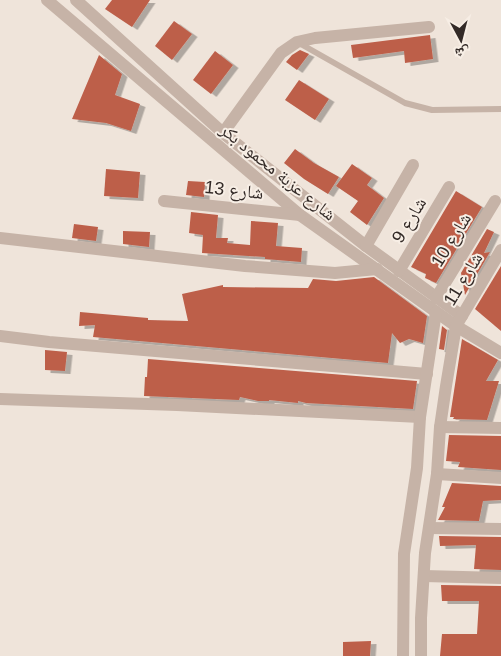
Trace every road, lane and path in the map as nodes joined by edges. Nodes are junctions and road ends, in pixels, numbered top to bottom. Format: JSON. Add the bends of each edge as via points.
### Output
{"nodes":[{"id":1,"x":47,"y":0,"type":"edge"},
{"id":2,"x":76,"y":0,"type":"edge"},
{"id":3,"x":429,"y":27,"type":"dead end"},
{"id":4,"x":298,"y":42,"type":"junction"},
{"id":5,"x":501,"y":109,"type":"edge"},
{"id":6,"x":223,"y":133,"type":"junction"},
{"id":7,"x":413,"y":165,"type":"dead end"},
{"id":8,"x":449,"y":187,"type":"dead end"},
{"id":9,"x":164,"y":201,"type":"dead end"},
{"id":10,"x":495,"y":201,"type":"dead end"},
{"id":11,"x":300,"y":215,"type":"junction"},
{"id":12,"x":0,"y":238,"type":"edge"},
{"id":13,"x":366,"y":246,"type":"junction"},
{"id":14,"x":501,"y":250,"type":"edge"},
{"id":15,"x":377,"y":270,"type":"junction"},
{"id":16,"x":399,"y":270,"type":"junction"},
{"id":17,"x":436,"y":298,"type":"junction"},
{"id":18,"x":436,"y":312,"type":"junction"},
{"id":19,"x":459,"y":321,"type":"junction"},
{"id":20,"x":0,"y":336,"type":"edge"},
{"id":21,"x":501,"y":353,"type":"edge"},
{"id":22,"x":427,"y":374,"type":"junction"},
{"id":23,"x":0,"y":399,"type":"edge"},
{"id":24,"x":420,"y":417,"type":"junction"},
{"id":25,"x":440,"y":427,"type":"junction"},
{"id":26,"x":501,"y":428,"type":"edge"},
{"id":27,"x":437,"y":474,"type":"junction"},
{"id":28,"x":501,"y":478,"type":"edge"},
{"id":29,"x":429,"y":528,"type":"junction"},
{"id":30,"x":501,"y":529,"type":"edge"},
{"id":31,"x":424,"y":576,"type":"junction"},
{"id":32,"x":501,"y":578,"type":"edge"},
{"id":33,"x":403,"y":656,"type":"edge"},
{"id":34,"x":422,"y":656,"type":"edge"}],
"edges":[{"from":1,"to":11,"type":"street","name":"شارع عزبة محمود بكر"},
{"from":2,"to":6,"type":"street","name":"شارع عزبة محمود بكر"},
{"from":3,"to":4,"type":"street"},
{"from":4,"to":5,"type":"lane","via":[[406,104],[432,110]]},
{"from":4,"to":6,"type":"street","via":[[282,53]]},
{"from":6,"to":13,"type":"street","name":"شارع عزبة محمود بكر"},
{"from":7,"to":13,"type":"street"},
{"from":8,"to":16,"type":"street","name":"شارع 9"},
{"from":9,"to":11,"type":"street","name":"شارع 13"},
{"from":10,"to":17,"type":"street","name":"شارع 10"},
{"from":11,"to":15,"type":"street","name":"شارع عزبة محمود بكر"},
{"from":12,"to":15,"type":"street","via":[[254,267],[335,273]]},
{"from":13,"to":16,"type":"street","name":"شارع عزبة محمود بكر"},
{"from":14,"to":19,"type":"street","name":"شارع 11"},
{"from":15,"to":18,"type":"street","name":"شارع عزبة محمود بكر"},
{"from":16,"to":17,"type":"street","name":"شارع عزبة محمود بكر"},
{"from":17,"to":19,"type":"street","name":"شارع عزبة محمود بكر"},
{"from":18,"to":19,"type":"street","name":"شارع عزبة محمود بكر"},
{"from":18,"to":22,"type":"street"},
{"from":19,"to":21,"type":"street","name":"شارع عزبة محمود بكر"},
{"from":19,"to":25,"type":"street"},
{"from":20,"to":22,"type":"street"},
{"from":22,"to":24,"type":"street"},
{"from":23,"to":24,"type":"street"},
{"from":24,"to":33,"type":"street","via":[[417,468],[404,554]]},
{"from":25,"to":26,"type":"street"},
{"from":25,"to":27,"type":"street"},
{"from":27,"to":28,"type":"street"},
{"from":27,"to":29,"type":"street"},
{"from":29,"to":30,"type":"street"},
{"from":29,"to":31,"type":"street"},
{"from":31,"to":32,"type":"street"},
{"from":31,"to":34,"type":"street"}]}
